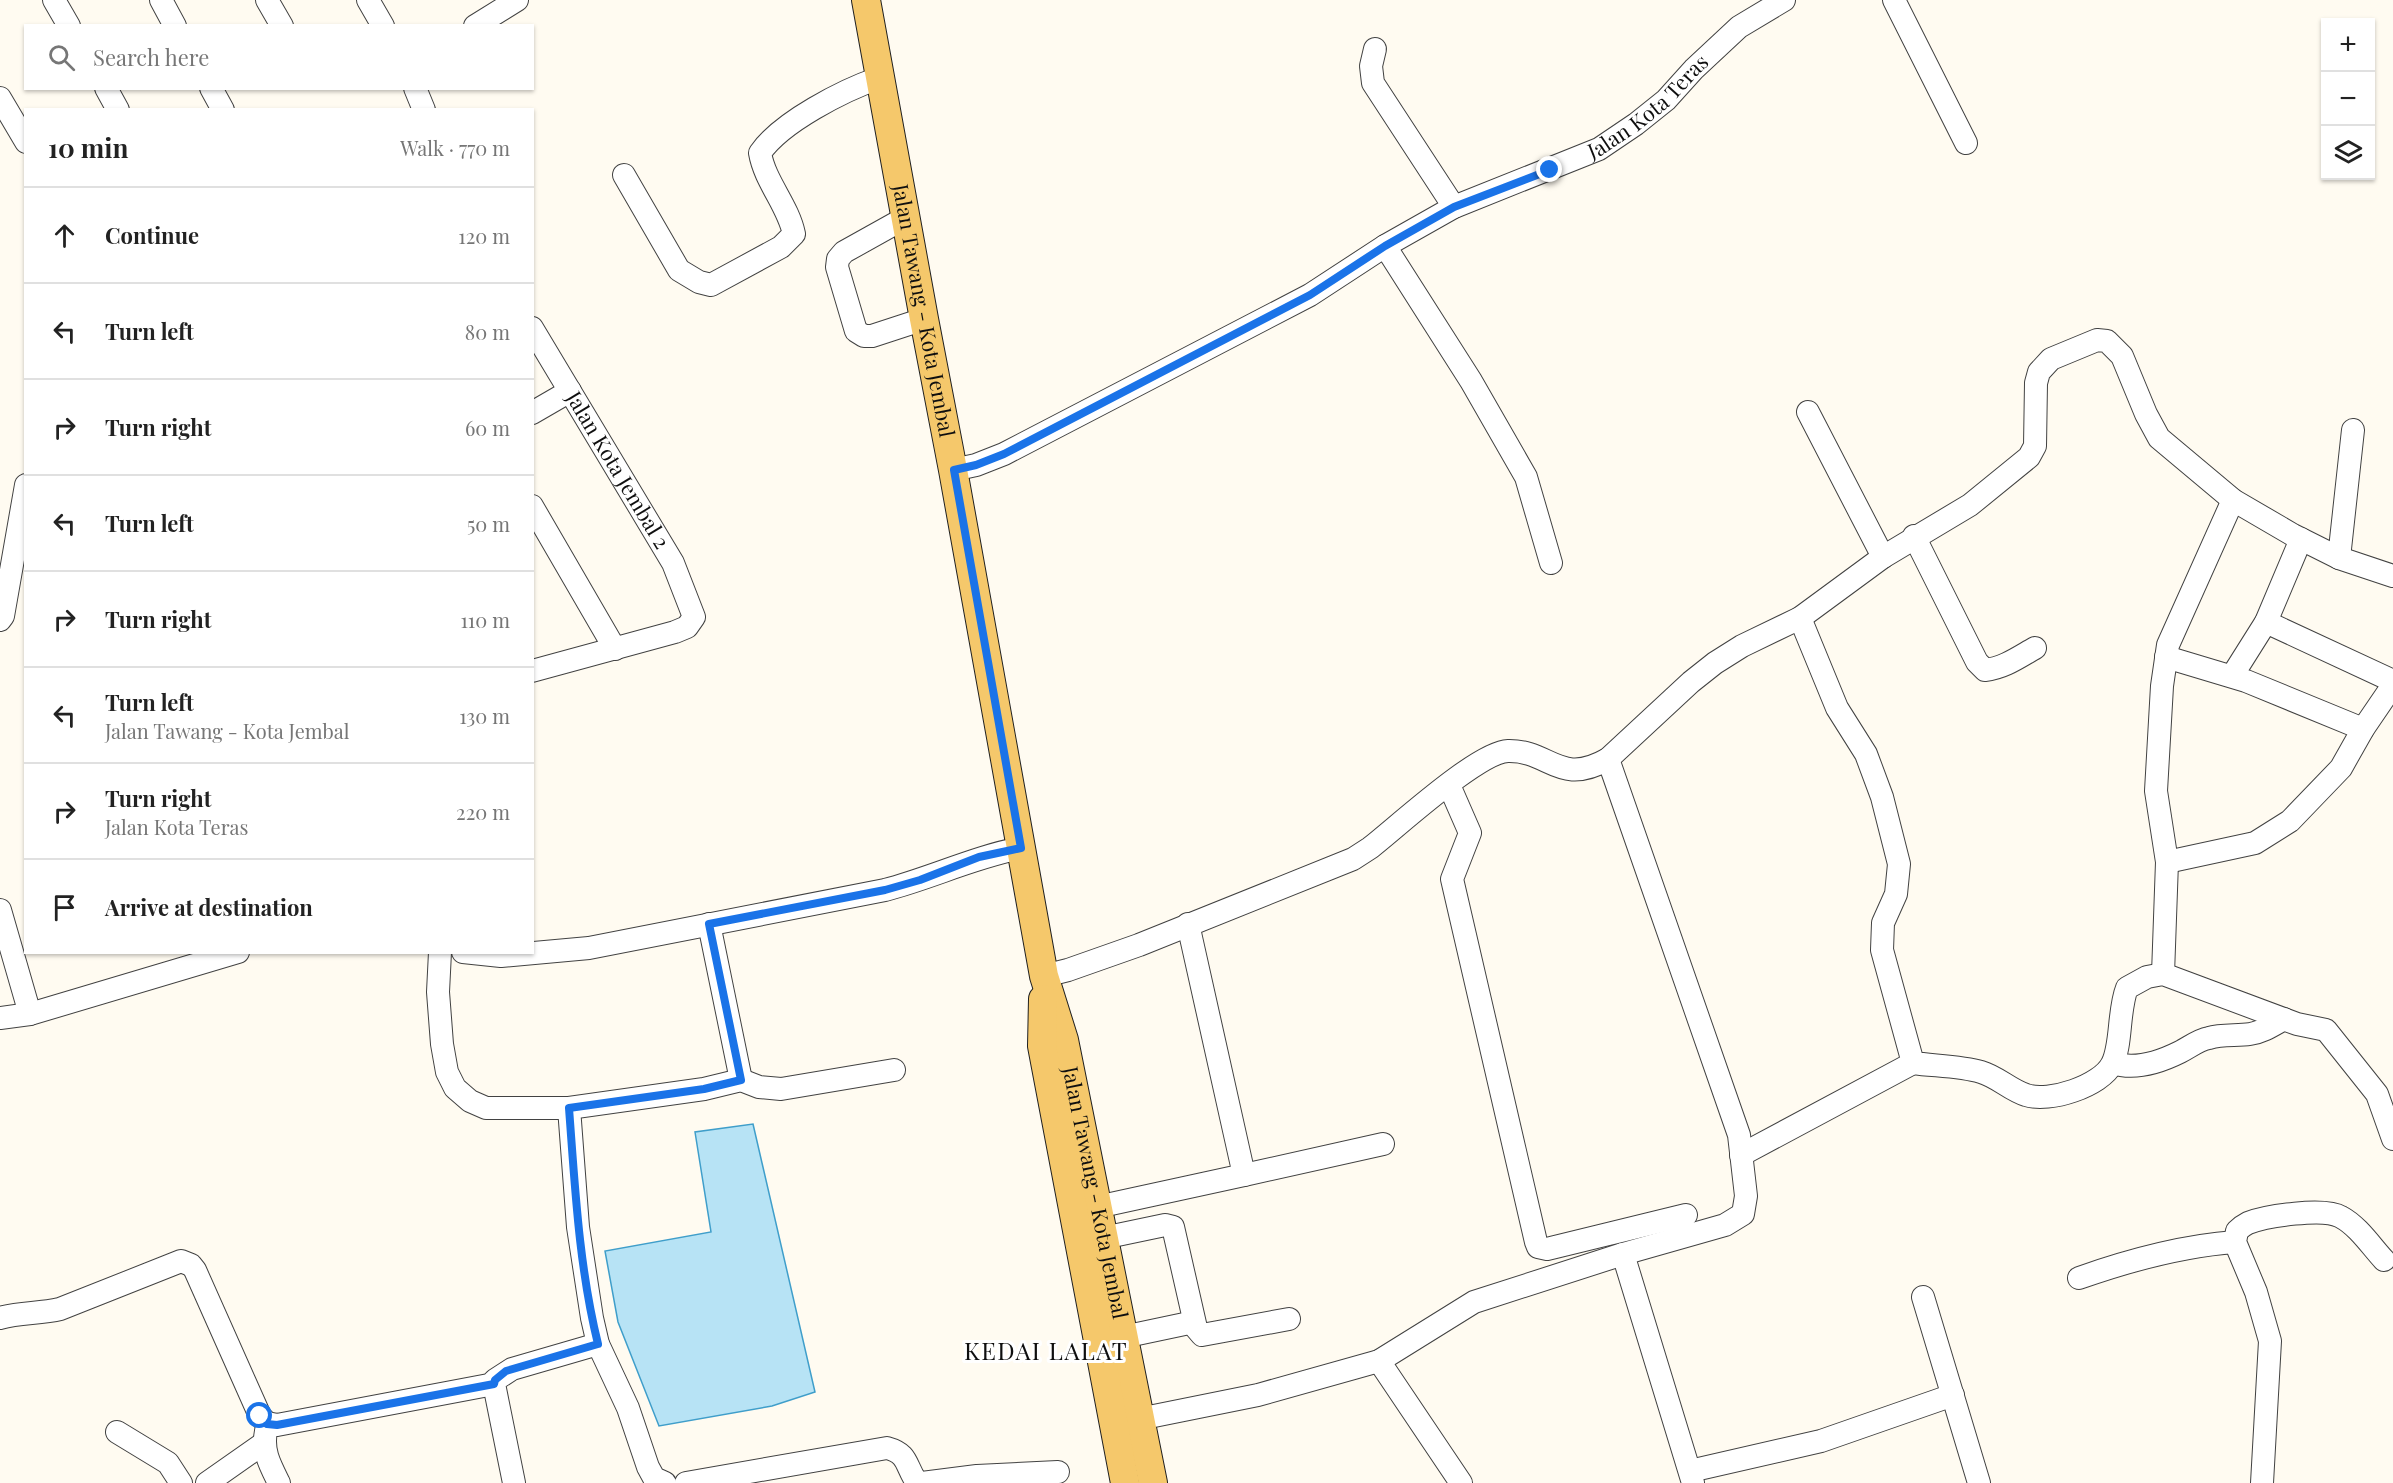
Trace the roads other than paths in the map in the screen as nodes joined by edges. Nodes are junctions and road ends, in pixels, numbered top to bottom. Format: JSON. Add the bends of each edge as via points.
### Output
{"nodes":[{"id":1,"x":54,"y":0,"type":"edge"},
{"id":2,"x":161,"y":0,"type":"edge"},
{"id":3,"x":267,"y":0,"type":"edge"},
{"id":4,"x":368,"y":0,"type":"edge"},
{"id":5,"x":517,"y":0,"type":"edge"},
{"id":6,"x":866,"y":0,"type":"edge"},
{"id":7,"x":1784,"y":0,"type":"edge"},
{"id":8,"x":1894,"y":0,"type":"edge"},
{"id":9,"x":68,"y":24,"type":"edge"},
{"id":10,"x":175,"y":24,"type":"edge"},
{"id":11,"x":281,"y":24,"type":"edge"},
{"id":12,"x":381,"y":24,"type":"edge"},
{"id":13,"x":478,"y":24,"type":"edge"},
{"id":14,"x":1376,"y":49,"type":"dead end"},
{"id":15,"x":879,"y":78,"type":"junction"},
{"id":16,"x":107,"y":90,"type":"edge"},
{"id":17,"x":212,"y":90,"type":"edge"},
{"id":18,"x":416,"y":90,"type":"edge"},
{"id":19,"x":0,"y":98,"type":"edge"},
{"id":20,"x":117,"y":108,"type":"edge"},
{"id":21,"x":222,"y":108,"type":"edge"},
{"id":22,"x":423,"y":108,"type":"edge"},
{"id":23,"x":24,"y":139,"type":"edge"},
{"id":24,"x":1966,"y":143,"type":"dead end"},
{"id":25,"x":624,"y":175,"type":"dead end"},
{"id":26,"x":1454,"y":207,"type":"junction"},
{"id":27,"x":905,"y":218,"type":"junction"},
{"id":28,"x":1385,"y":246,"type":"junction"},
{"id":29,"x":924,"y":319,"type":"junction"},
{"id":30,"x":534,"y":331,"type":"edge"},
{"id":31,"x":570,"y":391,"type":"junction"},
{"id":32,"x":534,"y":412,"type":"edge"},
{"id":33,"x":1808,"y":412,"type":"dead end"},
{"id":34,"x":2353,"y":430,"type":"dead end"},
{"id":35,"x":954,"y":470,"type":"junction"},
{"id":36,"x":24,"y":496,"type":"edge"},
{"id":37,"x":2233,"y":500,"type":"junction"},
{"id":38,"x":534,"y":509,"type":"edge"},
{"id":39,"x":1914,"y":536,"type":"junction"},
{"id":40,"x":2301,"y":539,"type":"junction"},
{"id":41,"x":1883,"y":557,"type":"junction"},
{"id":42,"x":2339,"y":558,"type":"junction"},
{"id":43,"x":1551,"y":563,"type":"dead end"},
{"id":44,"x":2393,"y":576,"type":"edge"},
{"id":45,"x":1800,"y":618,"type":"junction"},
{"id":46,"x":0,"y":620,"type":"edge"},
{"id":47,"x":2266,"y":621,"type":"junction"},
{"id":48,"x":2035,"y":648,"type":"dead end"},
{"id":49,"x":615,"y":649,"type":"junction"},
{"id":50,"x":2166,"y":657,"type":"junction"},
{"id":51,"x":534,"y":670,"type":"edge"},
{"id":52,"x":2232,"y":676,"type":"junction"},
{"id":53,"x":2393,"y":683,"type":"edge"},
{"id":54,"x":2363,"y":729,"type":"junction"},
{"id":55,"x":1608,"y":759,"type":"junction"},
{"id":56,"x":1449,"y":784,"type":"junction"},
{"id":57,"x":1021,"y":848,"type":"junction"},
{"id":58,"x":2167,"y":862,"type":"junction"},
{"id":59,"x":0,"y":910,"type":"edge"},
{"id":60,"x":709,"y":924,"type":"junction"},
{"id":61,"x":1188,"y":924,"type":"junction"},
{"id":62,"x":534,"y":953,"type":"edge"},
{"id":63,"x":231,"y":954,"type":"edge"},
{"id":64,"x":440,"y":954,"type":"edge"},
{"id":65,"x":482,"y":954,"type":"edge"},
{"id":66,"x":523,"y":954,"type":"edge"},
{"id":67,"x":2163,"y":974,"type":"junction"},
{"id":68,"x":1044,"y":976,"type":"junction"},
{"id":69,"x":30,"y":1014,"type":"junction"},
{"id":70,"x":0,"y":1018,"type":"edge"},
{"id":71,"x":2284,"y":1019,"type":"junction"},
{"id":72,"x":1913,"y":1063,"type":"junction"},
{"id":73,"x":2113,"y":1063,"type":"junction"},
{"id":74,"x":894,"y":1070,"type":"dead end"},
{"id":75,"x":741,"y":1080,"type":"junction"},
{"id":76,"x":2385,"y":1090,"type":"edge"},
{"id":77,"x":569,"y":1108,"type":"junction"},
{"id":78,"x":2393,"y":1139,"type":"edge"},
{"id":79,"x":1383,"y":1144,"type":"dead end"},
{"id":80,"x":1741,"y":1155,"type":"junction"},
{"id":81,"x":1244,"y":1175,"type":"junction"},
{"id":82,"x":1097,"y":1207,"type":"junction"},
{"id":83,"x":1686,"y":1215,"type":"dead end"},
{"id":84,"x":1103,"y":1238,"type":"junction"},
{"id":85,"x":1593,"y":1238,"type":"junction"},
{"id":86,"x":2235,"y":1242,"type":"junction"},
{"id":87,"x":1623,"y":1254,"type":"junction"},
{"id":88,"x":2384,"y":1260,"type":"dead end"},
{"id":89,"x":1597,"y":1262,"type":"junction"},
{"id":90,"x":2079,"y":1278,"type":"dead end"},
{"id":91,"x":1923,"y":1297,"type":"dead end"},
{"id":92,"x":0,"y":1318,"type":"edge"},
{"id":93,"x":1289,"y":1318,"type":"dead end"},
{"id":94,"x":1194,"y":1322,"type":"junction"},
{"id":95,"x":1123,"y":1337,"type":"junction"},
{"id":96,"x":598,"y":1344,"type":"junction"},
{"id":97,"x":1379,"y":1360,"type":"junction"},
{"id":98,"x":494,"y":1384,"type":"junction"},
{"id":99,"x":1953,"y":1395,"type":"junction"},
{"id":100,"x":1139,"y":1419,"type":"junction"},
{"id":101,"x":117,"y":1432,"type":"dead end"},
{"id":102,"x":265,"y":1433,"type":"junction"},
{"id":103,"x":1058,"y":1472,"type":"dead end"},
{"id":104,"x":1691,"y":1477,"type":"edge"},
{"id":105,"x":181,"y":1483,"type":"edge"},
{"id":106,"x":207,"y":1483,"type":"edge"},
{"id":107,"x":279,"y":1483,"type":"edge"},
{"id":108,"x":514,"y":1483,"type":"edge"},
{"id":109,"x":664,"y":1483,"type":"edge"},
{"id":110,"x":686,"y":1483,"type":"edge"},
{"id":111,"x":1125,"y":1483,"type":"edge"},
{"id":112,"x":1153,"y":1483,"type":"edge"},
{"id":113,"x":1461,"y":1483,"type":"edge"},
{"id":114,"x":1979,"y":1483,"type":"edge"},
{"id":115,"x":2262,"y":1483,"type":"edge"}],
"edges":[{"from":1,"to":9,"type":"street"},
{"from":2,"to":10,"type":"street"},
{"from":3,"to":11,"type":"street"},
{"from":4,"to":12,"type":"street"},
{"from":5,"to":13,"type":"street"},
{"from":6,"to":15,"type":"main road","name":"Jalan Tawang - Kota Jembal"},
{"from":7,"to":26,"type":"street","name":"Jalan Kota Teras","via":[[1739,27],[1666,100],[1599,149]]},
{"from":8,"to":24,"type":"street"},
{"from":14,"to":26,"type":"street","via":[[1371,66],[1373,82]]},
{"from":15,"to":25,"type":"street","via":[[819,106],[768,141],[760,153],[762,166],[790,217],[794,234],[781,247],[711,285],[679,270]]},
{"from":15,"to":27,"type":"main road","name":"Jalan Tawang - Kota Jembal"},
{"from":16,"to":20,"type":"street"},
{"from":17,"to":21,"type":"street"},
{"from":18,"to":22,"type":"street"},
{"from":19,"to":23,"type":"street"},
{"from":26,"to":28,"type":"street","name":"Jalan Kota Teras"},
{"from":27,"to":29,"type":"main road","name":"Jalan Tawang - Kota Jembal"},
{"from":27,"to":29,"type":"street","via":[[844,252],[837,267],[856,331],[864,336]]},
{"from":28,"to":35,"type":"street","name":"Jalan Kota Teras","via":[[1310,295],[1242,332],[1004,454]]},
{"from":28,"to":43,"type":"street","via":[[1471,381],[1526,477]]},
{"from":29,"to":35,"type":"main road","name":"Jalan Tawang - Kota Jembal"},
{"from":30,"to":31,"type":"street","name":"Jalan Kota Jembal 2"},
{"from":31,"to":32,"type":"street"},
{"from":31,"to":49,"type":"street","name":"Jalan Kota Jembal 2","via":[[673,563],[694,617],[687,627],[675,632]]},
{"from":33,"to":41,"type":"street"},
{"from":34,"to":42,"type":"street"},
{"from":35,"to":57,"type":"main road","name":"Jalan Tawang - Kota Jembal"},
{"from":36,"to":46,"type":"street"},
{"from":37,"to":39,"type":"street","via":[[2159,438],[2122,356],[2107,341],[2097,340],[2051,359],[2039,372],[2035,446],[2029,458],[1970,506]]},
{"from":37,"to":40,"type":"street"},
{"from":37,"to":50,"type":"street"},
{"from":38,"to":49,"type":"street"},
{"from":39,"to":41,"type":"street"},
{"from":39,"to":48,"type":"street","via":[[1977,662],[1985,670],[2006,665]]},
{"from":40,"to":42,"type":"street"},
{"from":40,"to":47,"type":"street"},
{"from":41,"to":45,"type":"street"},
{"from":42,"to":44,"type":"street"},
{"from":45,"to":55,"type":"street","via":[[1715,663]]},
{"from":45,"to":72,"type":"street","via":[[1837,708],[1866,754],[1882,797],[1899,864],[1896,894],[1884,923],[1882,950]]},
{"from":47,"to":52,"type":"street"},
{"from":47,"to":53,"type":"street"},
{"from":49,"to":51,"type":"street"},
{"from":50,"to":52,"type":"street"},
{"from":50,"to":58,"type":"street","via":[[2156,791]]},
{"from":52,"to":54,"type":"street"},
{"from":53,"to":54,"type":"street"},
{"from":54,"to":58,"type":"street","via":[[2341,768],[2290,821],[2255,843]]},
{"from":55,"to":56,"type":"street","via":[[1594,767],[1576,770],[1507,751],[1492,756]]},
{"from":55,"to":80,"type":"street","via":[[1739,1135]]},
{"from":56,"to":61,"type":"street","via":[[1353,858]]},
{"from":56,"to":85,"type":"street","via":[[1470,833],[1452,879],[1536,1242],[1547,1250]]},
{"from":57,"to":60,"type":"street","via":[[979,857],[885,890]]},
{"from":57,"to":68,"type":"main road","name":"Jalan Tawang - Kota Jembal"},
{"from":58,"to":67,"type":"street"},
{"from":59,"to":69,"type":"street"},
{"from":60,"to":62,"type":"street","via":[[590,948]]},
{"from":60,"to":75,"type":"street"},
{"from":61,"to":68,"type":"street","via":[[1104,958]]},
{"from":61,"to":81,"type":"street"},
{"from":63,"to":69,"type":"street"},
{"from":64,"to":77,"type":"street","via":[[442,1044],[447,1072],[455,1088],[486,1108]]},
{"from":65,"to":66,"type":"street"},
{"from":67,"to":71,"type":"street"},
{"from":67,"to":73,"type":"street","via":[[2147,977],[2127,988]]},
{"from":68,"to":82,"type":"main road","name":"Jalan Tawang - Kota Jembal","via":[[1064,1040]]},
{"from":68,"to":111,"type":"main road","name":"Jalan Tawang - Kota Jembal","via":[[1042,1046]]},
{"from":69,"to":70,"type":"street"},
{"from":71,"to":73,"type":"street","via":[[2252,1034],[2205,1039],[2154,1062],[2125,1067]]},
{"from":71,"to":76,"type":"street","via":[[2326,1030]]},
{"from":72,"to":73,"type":"street","via":[[1980,1072],[2030,1097],[2048,1097],[2076,1090],[2103,1076]]},
{"from":72,"to":80,"type":"street"},
{"from":74,"to":75,"type":"street","via":[[781,1089]]},
{"from":75,"to":77,"type":"street"},
{"from":76,"to":78,"type":"street"},
{"from":77,"to":96,"type":"street","via":[[578,1227]]},
{"from":79,"to":81,"type":"street"},
{"from":80,"to":87,"type":"street","via":[[1746,1196],[1743,1214],[1725,1225]]},
{"from":81,"to":82,"type":"street"},
{"from":82,"to":84,"type":"main road","name":"Jalan Tawang - Kota Jembal"},
{"from":83,"to":85,"type":"street"},
{"from":84,"to":94,"type":"street","via":[[1165,1225],[1173,1227]]},
{"from":84,"to":95,"type":"main road","name":"Jalan Tawang - Kota Jembal"},
{"from":85,"to":89,"type":"street"},
{"from":86,"to":88,"type":"street","via":[[2237,1231],[2246,1224],[2324,1212],[2340,1216],[2353,1226]]},
{"from":86,"to":90,"type":"street","via":[[2205,1244],[2131,1260]]},
{"from":86,"to":115,"type":"street","via":[[2256,1292],[2270,1341]]},
{"from":87,"to":89,"type":"street"},
{"from":87,"to":104,"type":"street"},
{"from":89,"to":97,"type":"street","via":[[1474,1302]]},
{"from":91,"to":99,"type":"street"},
{"from":92,"to":102,"type":"street","via":[[60,1309],[175,1262],[186,1262],[195,1270]]},
{"from":93,"to":94,"type":"street","via":[[1206,1336],[1198,1333]]},
{"from":94,"to":95,"type":"street"},
{"from":95,"to":100,"type":"main road","name":"Jalan Tawang - Kota Jembal"},
{"from":96,"to":98,"type":"street","via":[[506,1371]]},
{"from":96,"to":109,"type":"street","via":[[628,1408],[648,1467],[654,1478]]},
{"from":97,"to":100,"type":"street","via":[[1258,1395]]},
{"from":97,"to":113,"type":"street"},
{"from":98,"to":102,"type":"street","via":[[277,1425]]},
{"from":98,"to":108,"type":"street"},
{"from":99,"to":104,"type":"street","via":[[1821,1441]]},
{"from":99,"to":114,"type":"street"},
{"from":100,"to":112,"type":"main road","name":"Jalan Tawang - Kota Jembal"},
{"from":101,"to":105,"type":"street","via":[[168,1463]]},
{"from":102,"to":106,"type":"street"},
{"from":102,"to":107,"type":"street","via":[[267,1458]]},
{"from":103,"to":110,"type":"street","via":[[922,1483],[911,1474],[904,1455],[887,1448]]}]}
